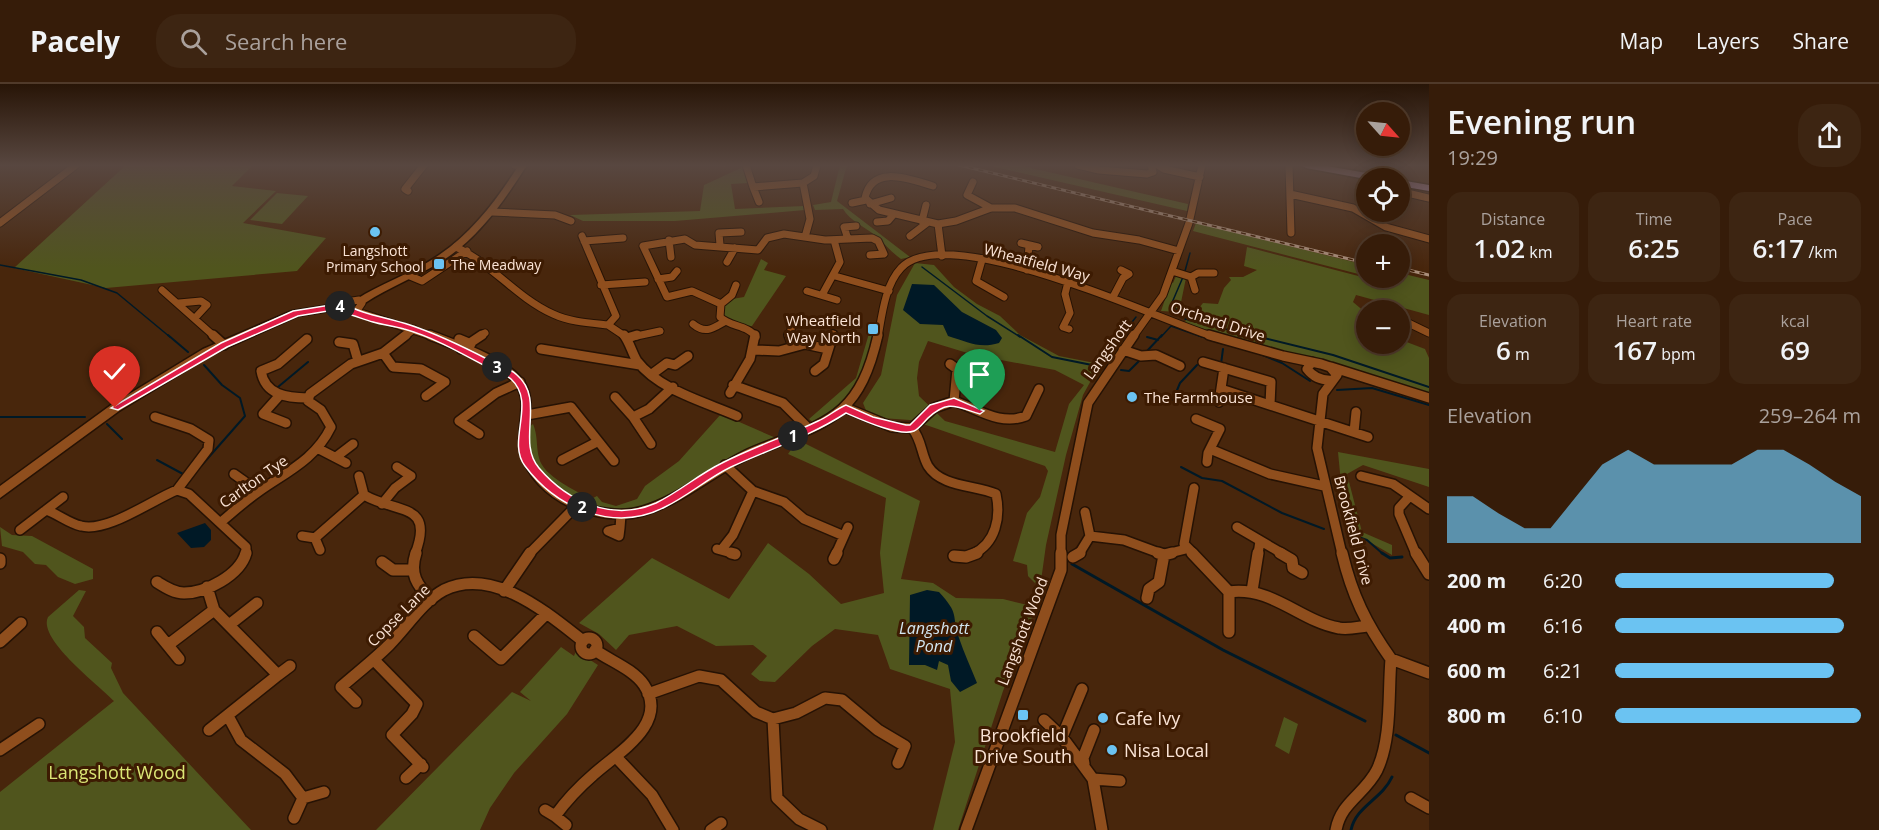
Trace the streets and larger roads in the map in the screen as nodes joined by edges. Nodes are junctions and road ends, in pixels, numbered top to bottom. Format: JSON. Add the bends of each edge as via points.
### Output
{"nodes":[{"id":1,"x":30,"y":200,"type":"edge"},
{"id":2,"x":500,"y":200,"type":"edge"},
{"id":3,"x":806,"y":200,"type":"edge"},
{"id":4,"x":881,"y":200,"type":"edge"},
{"id":5,"x":979,"y":200,"type":"edge"},
{"id":6,"x":1195,"y":200,"type":"edge"},
{"id":7,"x":1290,"y":200,"type":"edge"},
{"id":8,"x":1316,"y":200,"type":"edge"},
{"id":9,"x":868,"y":202,"type":"junction"},
{"id":10,"x":852,"y":203,"type":"dead end"},
{"id":11,"x":928,"y":207,"type":"dead end"},
{"id":12,"x":991,"y":208,"type":"junction"},
{"id":13,"x":492,"y":212,"type":"junction"},
{"id":14,"x":894,"y":214,"type":"junction"},
{"id":15,"x":571,"y":221,"type":"dead end"},
{"id":16,"x":878,"y":222,"type":"dead end"},
{"id":17,"x":924,"y":222,"type":"junction"},
{"id":18,"x":0,"y":223,"type":"edge"},
{"id":19,"x":781,"y":224,"type":"dead end"},
{"id":20,"x":938,"y":224,"type":"junction"},
{"id":21,"x":856,"y":226,"type":"dead end"},
{"id":22,"x":741,"y":232,"type":"dead end"},
{"id":23,"x":784,"y":234,"type":"junction"},
{"id":24,"x":1291,"y":234,"type":"dead end"},
{"id":25,"x":910,"y":236,"type":"dead end"},
{"id":26,"x":805,"y":237,"type":"junction"},
{"id":27,"x":623,"y":238,"type":"dead end"},
{"id":28,"x":665,"y":238,"type":"junction"},
{"id":29,"x":848,"y":239,"type":"junction"},
{"id":30,"x":1429,"y":239,"type":"edge"},
{"id":31,"x":834,"y":240,"type":"junction"},
{"id":32,"x":720,"y":245,"type":"junction"},
{"id":33,"x":456,"y":247,"type":"junction"},
{"id":34,"x":1038,"y":247,"type":"dead end"},
{"id":35,"x":735,"y":248,"type":"junction"},
{"id":36,"x":467,"y":251,"type":"junction"},
{"id":37,"x":1179,"y":251,"type":"junction"},
{"id":38,"x":896,"y":254,"type":"dead end"},
{"id":39,"x":870,"y":255,"type":"dead end"},
{"id":40,"x":884,"y":255,"type":"junction"},
{"id":41,"x":671,"y":256,"type":"dead end"},
{"id":42,"x":942,"y":256,"type":"junction"},
{"id":43,"x":982,"y":260,"type":"junction"},
{"id":44,"x":727,"y":262,"type":"dead end"},
{"id":45,"x":1027,"y":270,"type":"junction"},
{"id":46,"x":1121,"y":270,"type":"dead end"},
{"id":47,"x":677,"y":271,"type":"dead end"},
{"id":48,"x":1172,"y":271,"type":"junction"},
{"id":49,"x":1214,"y":273,"type":"dead end"},
{"id":50,"x":410,"y":276,"type":"junction"},
{"id":51,"x":835,"y":276,"type":"junction"},
{"id":52,"x":1191,"y":277,"type":"junction"},
{"id":53,"x":658,"y":279,"type":"junction"},
{"id":54,"x":645,"y":282,"type":"dead end"},
{"id":55,"x":1068,"y":282,"type":"junction"},
{"id":56,"x":601,"y":285,"type":"junction"},
{"id":57,"x":736,"y":285,"type":"dead end"},
{"id":58,"x":162,"y":290,"type":"dead end"},
{"id":59,"x":1196,"y":290,"type":"dead end"},
{"id":60,"x":807,"y":291,"type":"dead end"},
{"id":61,"x":889,"y":291,"type":"junction"},
{"id":62,"x":822,"y":295,"type":"junction"},
{"id":63,"x":1004,"y":297,"type":"dead end"},
{"id":64,"x":1113,"y":297,"type":"junction"},
{"id":65,"x":837,"y":300,"type":"dead end"},
{"id":66,"x":361,"y":301,"type":"junction"},
{"id":67,"x":178,"y":303,"type":"junction"},
{"id":68,"x":721,"y":304,"type":"junction"},
{"id":69,"x":343,"y":306,"type":"junction"},
{"id":70,"x":355,"y":311,"type":"junction"},
{"id":71,"x":1152,"y":313,"type":"junction"},
{"id":72,"x":195,"y":318,"type":"junction"},
{"id":73,"x":724,"y":322,"type":"junction"},
{"id":74,"x":693,"y":324,"type":"dead end"},
{"id":75,"x":1410,"y":324,"type":"edge"},
{"id":76,"x":608,"y":325,"type":"junction"},
{"id":77,"x":792,"y":326,"type":"dead end"},
{"id":78,"x":1064,"y":328,"type":"dead end"},
{"id":79,"x":414,"y":329,"type":"junction"},
{"id":80,"x":660,"y":331,"type":"dead end"},
{"id":81,"x":485,"y":333,"type":"dead end"},
{"id":82,"x":1429,"y":333,"type":"edge"},
{"id":83,"x":833,"y":334,"type":"dead end"},
{"id":84,"x":627,"y":338,"type":"junction"},
{"id":85,"x":307,"y":339,"type":"dead end"},
{"id":86,"x":459,"y":339,"type":"dead end"},
{"id":87,"x":339,"y":342,"type":"dead end"},
{"id":88,"x":471,"y":344,"type":"junction"},
{"id":89,"x":224,"y":345,"type":"junction"},
{"id":90,"x":793,"y":346,"type":"junction"},
{"id":91,"x":541,"y":349,"type":"dead end"},
{"id":92,"x":828,"y":349,"type":"junction"},
{"id":93,"x":461,"y":350,"type":"junction"},
{"id":94,"x":755,"y":350,"type":"junction"},
{"id":95,"x":1123,"y":350,"type":"junction"},
{"id":96,"x":383,"y":353,"type":"junction"},
{"id":97,"x":1276,"y":354,"type":"junction"},
{"id":98,"x":688,"y":356,"type":"dead end"},
{"id":99,"x":358,"y":361,"type":"junction"},
{"id":100,"x":1203,"y":362,"type":"dead end"},
{"id":101,"x":1312,"y":362,"type":"junction"},
{"id":102,"x":640,"y":364,"type":"junction"},
{"id":103,"x":1180,"y":366,"type":"dead end"},
{"id":104,"x":1330,"y":366,"type":"junction"},
{"id":105,"x":1224,"y":368,"type":"junction"},
{"id":106,"x":969,"y":369,"type":"dead end"},
{"id":107,"x":815,"y":371,"type":"dead end"},
{"id":108,"x":1310,"y":373,"type":"junction"},
{"id":109,"x":652,"y":374,"type":"junction"},
{"id":110,"x":1362,"y":379,"type":"junction"},
{"id":111,"x":1334,"y":380,"type":"junction"},
{"id":112,"x":520,"y":382,"type":"junction"},
{"id":113,"x":672,"y":387,"type":"junction"},
{"id":114,"x":1039,"y":389,"type":"dead end"},
{"id":115,"x":1221,"y":389,"type":"junction"},
{"id":116,"x":1323,"y":394,"type":"junction"},
{"id":117,"x":280,"y":396,"type":"junction"},
{"id":118,"x":426,"y":396,"type":"dead end"},
{"id":119,"x":615,"y":397,"type":"dead end"},
{"id":120,"x":308,"y":398,"type":"junction"},
{"id":121,"x":1429,"y":398,"type":"edge"},
{"id":122,"x":954,"y":401,"type":"junction"},
{"id":123,"x":1219,"y":402,"type":"dead end"},
{"id":124,"x":1270,"y":405,"type":"junction"},
{"id":125,"x":846,"y":408,"type":"junction"},
{"id":126,"x":1356,"y":412,"type":"dead end"},
{"id":127,"x":527,"y":415,"type":"junction"},
{"id":128,"x":737,"y":416,"type":"dead end"},
{"id":129,"x":155,"y":417,"type":"dead end"},
{"id":130,"x":175,"y":417,"type":"dead end"},
{"id":131,"x":633,"y":417,"type":"junction"},
{"id":132,"x":1196,"y":418,"type":"dead end"},
{"id":133,"x":1318,"y":421,"type":"junction"},
{"id":134,"x":167,"y":423,"type":"junction"},
{"id":135,"x":286,"y":423,"type":"dead end"},
{"id":136,"x":912,"y":428,"type":"junction"},
{"id":137,"x":808,"y":429,"type":"junction"},
{"id":138,"x":1354,"y":432,"type":"junction"},
{"id":139,"x":479,"y":434,"type":"dead end"},
{"id":140,"x":1368,"y":437,"type":"dead end"},
{"id":141,"x":597,"y":442,"type":"junction"},
{"id":142,"x":353,"y":444,"type":"dead end"},
{"id":143,"x":651,"y":444,"type":"dead end"},
{"id":144,"x":319,"y":449,"type":"junction"},
{"id":145,"x":1210,"y":449,"type":"junction"},
{"id":146,"x":336,"y":456,"type":"junction"},
{"id":147,"x":562,"y":460,"type":"dead end"},
{"id":148,"x":614,"y":461,"type":"dead end"},
{"id":149,"x":1207,"y":462,"type":"dead end"},
{"id":150,"x":346,"y":463,"type":"dead end"},
{"id":151,"x":725,"y":465,"type":"junction"},
{"id":152,"x":397,"y":467,"type":"dead end"},
{"id":153,"x":234,"y":474,"type":"dead end"},
{"id":154,"x":358,"y":476,"type":"dead end"},
{"id":155,"x":1361,"y":476,"type":"dead end"},
{"id":156,"x":1324,"y":486,"type":"junction"},
{"id":157,"x":1194,"y":488,"type":"dead end"},
{"id":158,"x":177,"y":490,"type":"junction"},
{"id":159,"x":258,"y":491,"type":"junction"},
{"id":160,"x":753,"y":491,"type":"junction"},
{"id":161,"x":0,"y":494,"type":"edge"},
{"id":162,"x":364,"y":495,"type":"junction"},
{"id":163,"x":63,"y":497,"type":"dead end"},
{"id":164,"x":1409,"y":497,"type":"junction"},
{"id":165,"x":382,"y":504,"type":"junction"},
{"id":166,"x":577,"y":505,"type":"junction"},
{"id":167,"x":1429,"y":509,"type":"edge"},
{"id":168,"x":46,"y":510,"type":"junction"},
{"id":169,"x":1085,"y":512,"type":"dead end"},
{"id":170,"x":621,"y":515,"type":"junction"},
{"id":171,"x":221,"y":522,"type":"junction"},
{"id":172,"x":1237,"y":527,"type":"dead end"},
{"id":173,"x":621,"y":528,"type":"dead end"},
{"id":174,"x":20,"y":530,"type":"dead end"},
{"id":175,"x":302,"y":536,"type":"dead end"},
{"id":176,"x":1090,"y":536,"type":"junction"},
{"id":177,"x":315,"y":538,"type":"junction"},
{"id":178,"x":1260,"y":541,"type":"junction"},
{"id":179,"x":1186,"y":549,"type":"junction"},
{"id":180,"x":320,"y":550,"type":"dead end"},
{"id":181,"x":735,"y":554,"type":"dead end"},
{"id":182,"x":1164,"y":555,"type":"junction"},
{"id":183,"x":954,"y":556,"type":"dead end"},
{"id":184,"x":1073,"y":557,"type":"dead end"},
{"id":185,"x":834,"y":559,"type":"dead end"},
{"id":186,"x":382,"y":562,"type":"dead end"},
{"id":187,"x":411,"y":570,"type":"junction"},
{"id":188,"x":1061,"y":570,"type":"joint"},
{"id":189,"x":1302,"y":573,"type":"dead end"},
{"id":190,"x":1429,"y":574,"type":"edge"},
{"id":191,"x":157,"y":582,"type":"dead end"},
{"id":192,"x":207,"y":588,"type":"junction"},
{"id":193,"x":504,"y":591,"type":"junction"},
{"id":194,"x":1252,"y":591,"type":"junction"},
{"id":195,"x":1229,"y":592,"type":"junction"},
{"id":196,"x":1147,"y":598,"type":"dead end"},
{"id":197,"x":431,"y":600,"type":"junction"},
{"id":198,"x":257,"y":603,"type":"dead end"},
{"id":199,"x":214,"y":610,"type":"junction"},
{"id":200,"x":546,"y":614,"type":"junction"},
{"id":201,"x":21,"y":623,"type":"dead end"},
{"id":202,"x":229,"y":625,"type":"junction"},
{"id":203,"x":1367,"y":626,"type":"junction"},
{"id":204,"x":157,"y":632,"type":"dead end"},
{"id":205,"x":1229,"y":632,"type":"dead end"},
{"id":206,"x":474,"y":636,"type":"dead end"},
{"id":207,"x":0,"y":642,"type":"edge"},
{"id":208,"x":168,"y":645,"type":"junction"},
{"id":209,"x":1391,"y":658,"type":"junction"},
{"id":210,"x":179,"y":659,"type":"dead end"},
{"id":211,"x":374,"y":660,"type":"junction"},
{"id":212,"x":290,"y":666,"type":"dead end"},
{"id":213,"x":1429,"y":673,"type":"edge"},
{"id":214,"x":278,"y":675,"type":"junction"},
{"id":215,"x":1082,"y":689,"type":"dead end"},
{"id":216,"x":648,"y":694,"type":"junction"},
{"id":217,"x":356,"y":702,"type":"dead end"},
{"id":218,"x":228,"y":716,"type":"junction"},
{"id":219,"x":773,"y":718,"type":"junction"},
{"id":220,"x":1044,"y":720,"type":"dead end"},
{"id":221,"x":39,"y":724,"type":"dead end"},
{"id":222,"x":209,"y":730,"type":"dead end"},
{"id":223,"x":1094,"y":730,"type":"dead end"},
{"id":224,"x":1062,"y":737,"type":"junction"},
{"id":225,"x":0,"y":750,"type":"edge"},
{"id":226,"x":616,"y":757,"type":"junction"},
{"id":227,"x":898,"y":764,"type":"dead end"},
{"id":228,"x":1084,"y":764,"type":"junction"},
{"id":229,"x":406,"y":778,"type":"dead end"},
{"id":230,"x":1094,"y":779,"type":"junction"},
{"id":231,"x":1120,"y":781,"type":"dead end"},
{"id":232,"x":324,"y":792,"type":"dead end"},
{"id":233,"x":303,"y":798,"type":"junction"},
{"id":234,"x":1412,"y":798,"type":"dead end"},
{"id":235,"x":1429,"y":808,"type":"edge"},
{"id":236,"x":294,"y":818,"type":"dead end"},
{"id":237,"x":566,"y":825,"type":"dead end"},
{"id":238,"x":673,"y":830,"type":"edge"},
{"id":239,"x":821,"y":830,"type":"edge"},
{"id":240,"x":966,"y":830,"type":"edge"},
{"id":241,"x":1102,"y":830,"type":"edge"},
{"id":242,"x":1336,"y":830,"type":"edge"}],
"edges":[{"from":1,"to":18,"type":"street"},
{"from":2,"to":13,"type":"street"},
{"from":3,"to":26,"type":"street","via":[[810,219]]},
{"from":4,"to":9,"type":"street"},
{"from":5,"to":12,"type":"street"},
{"from":6,"to":37,"type":"street","name":"Langshott"},
{"from":7,"to":24,"type":"street"},
{"from":8,"to":30,"type":"street","via":[[1353,208],[1386,227]]},
{"from":9,"to":10,"type":"street"},
{"from":9,"to":14,"type":"street"},
{"from":11,"to":17,"type":"street"},
{"from":12,"to":20,"type":"street"},
{"from":12,"to":37,"type":"street","via":[[1015,208],[1093,233]]},
{"from":13,"to":15,"type":"street","via":[[555,215]]},
{"from":13,"to":33,"type":"street"},
{"from":14,"to":16,"type":"street","via":[[888,221]]},
{"from":14,"to":17,"type":"street"},
{"from":17,"to":20,"type":"street"},
{"from":17,"to":25,"type":"street","via":[[921,230]]},
{"from":19,"to":23,"type":"street"},
{"from":20,"to":42,"type":"street"},
{"from":21,"to":29,"type":"street","via":[[844,227]]},
{"from":22,"to":32,"type":"street","via":[[719,233]]},
{"from":23,"to":26,"type":"street"},
{"from":23,"to":35,"type":"street","via":[[768,238],[756,251]]},
{"from":26,"to":31,"type":"street"},
{"from":27,"to":56,"type":"street","via":[[583,238]]},
{"from":28,"to":32,"type":"street","via":[[686,239],[695,245]]},
{"from":28,"to":41,"type":"street"},
{"from":28,"to":53,"type":"street","via":[[644,249]]},
{"from":29,"to":31,"type":"street"},
{"from":29,"to":40,"type":"street","via":[[875,238]]},
{"from":31,"to":51,"type":"street","via":[[840,262]]},
{"from":32,"to":35,"type":"street"},
{"from":33,"to":36,"type":"street"},
{"from":33,"to":50,"type":"street"},
{"from":34,"to":45,"type":"street","via":[[1025,244]]},
{"from":35,"to":44,"type":"street"},
{"from":36,"to":50,"type":"street","via":[[422,280]]},
{"from":36,"to":76,"type":"street","via":[[546,312],[571,321]]},
{"from":37,"to":48,"type":"street","name":"Langshott"},
{"from":38,"to":40,"type":"street"},
{"from":39,"to":40,"type":"street"},
{"from":42,"to":43,"type":"street","name":"Wheatfield Way"},
{"from":42,"to":61,"type":"street","name":"Wheatfield Way","via":[[907,262]]},
{"from":43,"to":45,"type":"street","name":"Wheatfield Way"},
{"from":43,"to":63,"type":"street","via":[[976,281]]},
{"from":45,"to":55,"type":"street","name":"Wheatfield Way"},
{"from":46,"to":64,"type":"street","via":[[1129,274]]},
{"from":47,"to":53,"type":"street","via":[[672,277]]},
{"from":48,"to":52,"type":"street"},
{"from":48,"to":71,"type":"street","name":"Langshott"},
{"from":49,"to":52,"type":"street"},
{"from":50,"to":66,"type":"street"},
{"from":51,"to":61,"type":"street"},
{"from":51,"to":62,"type":"street"},
{"from":52,"to":59,"type":"street"},
{"from":53,"to":68,"type":"street","via":[[667,297],[693,291]]},
{"from":54,"to":56,"type":"street"},
{"from":55,"to":64,"type":"street","name":"Wheatfield Way"},
{"from":55,"to":78,"type":"street","via":[[1065,294],[1070,307]]},
{"from":56,"to":76,"type":"street","via":[[616,316]]},
{"from":57,"to":68,"type":"street","via":[[732,295]]},
{"from":58,"to":67,"type":"street"},
{"from":60,"to":62,"type":"street"},
{"from":61,"to":125,"type":"street","name":"Wheatfield Way","via":[[874,358],[865,382]]},
{"from":62,"to":65,"type":"street"},
{"from":64,"to":71,"type":"street","name":"Wheatfield Way"},
{"from":66,"to":69,"type":"street","via":[[352,300]]},
{"from":66,"to":70,"type":"street","via":[[361,307]]},
{"from":67,"to":72,"type":"street"},
{"from":67,"to":72,"type":"street","via":[[201,301],[207,305]]},
{"from":68,"to":73,"type":"street","via":[[720,317]]},
{"from":69,"to":70,"type":"street","via":[[346,311]]},
{"from":69,"to":89,"type":"street","via":[[296,313]]},
{"from":70,"to":79,"type":"street","via":[[374,320]]},
{"from":71,"to":95,"type":"street","name":"Langshott"},
{"from":71,"to":97,"type":"street","name":"Orchard Drive"},
{"from":72,"to":89,"type":"street"},
{"from":73,"to":74,"type":"street","via":[[709,331]]},
{"from":73,"to":94,"type":"street","via":[[755,333]]},
{"from":75,"to":82,"type":"street"},
{"from":76,"to":84,"type":"street","via":[[624,332]]},
{"from":77,"to":90,"type":"street","via":[[788,334]]},
{"from":79,"to":93,"type":"street"},
{"from":79,"to":96,"type":"street"},
{"from":80,"to":84,"type":"street"},
{"from":81,"to":88,"type":"street"},
{"from":83,"to":92,"type":"street"},
{"from":84,"to":102,"type":"street"},
{"from":85,"to":117,"type":"street","via":[[295,344],[278,364],[260,368],[267,387]]},
{"from":86,"to":88,"type":"street"},
{"from":87,"to":99,"type":"street","via":[[353,344]]},
{"from":88,"to":93,"type":"street"},
{"from":89,"to":161,"type":"street","via":[[115,408]]},
{"from":90,"to":92,"type":"street","via":[[806,344]]},
{"from":90,"to":94,"type":"street","via":[[779,351]]},
{"from":91,"to":102,"type":"street"},
{"from":92,"to":107,"type":"street","via":[[824,364]]},
{"from":93,"to":112,"type":"street"},
{"from":94,"to":137,"type":"street","via":[[731,389],[783,403]]},
{"from":95,"to":103,"type":"street","via":[[1141,356],[1156,355]]},
{"from":95,"to":188,"type":"street","name":"Langshott","via":[[1088,403],[1061,535]]},
{"from":96,"to":99,"type":"street"},
{"from":96,"to":118,"type":"street","via":[[393,368],[421,369],[445,382]]},
{"from":97,"to":101,"type":"street"},
{"from":97,"to":108,"type":"street"},
{"from":98,"to":109,"type":"street"},
{"from":99,"to":120,"type":"street","via":[[327,380]]},
{"from":100,"to":105,"type":"street"},
{"from":101,"to":104,"type":"street"},
{"from":101,"to":108,"type":"street","via":[[1307,366]]},
{"from":102,"to":109,"type":"street"},
{"from":104,"to":110,"type":"street"},
{"from":104,"to":111,"type":"street","via":[[1336,372]]},
{"from":105,"to":115,"type":"street"},
{"from":105,"to":124,"type":"street","via":[[1271,382]]},
{"from":106,"to":122,"type":"street","via":[[953,366]]},
{"from":108,"to":111,"type":"street","via":[[1321,380]]},
{"from":108,"to":116,"type":"street"},
{"from":109,"to":113,"type":"street"},
{"from":110,"to":111,"type":"street"},
{"from":110,"to":121,"type":"street"},
{"from":111,"to":116,"type":"street"},
{"from":112,"to":127,"type":"street","name":"Wheatfield Way"},
{"from":112,"to":139,"type":"street","via":[[496,393],[459,421]]},
{"from":113,"to":128,"type":"street"},
{"from":113,"to":131,"type":"street","via":[[649,409]]},
{"from":114,"to":122,"type":"street","via":[[1026,416],[1015,420],[993,418]]},
{"from":115,"to":123,"type":"street"},
{"from":115,"to":124,"type":"street"},
{"from":116,"to":133,"type":"street","name":"Brookfield Drive"},
{"from":117,"to":120,"type":"street"},
{"from":117,"to":135,"type":"street","via":[[263,414]]},
{"from":119,"to":131,"type":"street"},
{"from":120,"to":144,"type":"street","name":"Carlton Tye","via":[[326,416],[330,427]]},
{"from":122,"to":136,"type":"street","via":[[934,408]]},
{"from":124,"to":133,"type":"street"},
{"from":125,"to":136,"type":"street","via":[[892,427]]},
{"from":125,"to":137,"type":"street","name":"Wheatfield Way"},
{"from":126,"to":138,"type":"street"},
{"from":127,"to":141,"type":"street","via":[[571,407]]},
{"from":127,"to":166,"type":"street","name":"Wheatfield Way","via":[[523,441],[528,462],[547,484]]},
{"from":129,"to":134,"type":"street"},
{"from":130,"to":134,"type":"street"},
{"from":131,"to":143,"type":"street"},
{"from":132,"to":145,"type":"street","via":[[1220,429]]},
{"from":133,"to":138,"type":"street"},
{"from":133,"to":156,"type":"street","name":"Brookfield Drive","via":[[1317,448]]},
{"from":134,"to":158,"type":"street","via":[[204,434],[209,440],[208,449]]},
{"from":136,"to":183,"type":"street","via":[[923,441],[927,466],[935,476],[996,494],[999,504],[992,536],[978,554]]},
{"from":137,"to":151,"type":"street","name":"Wheatfield Way"},
{"from":138,"to":140,"type":"street"},
{"from":141,"to":147,"type":"street"},
{"from":141,"to":148,"type":"street"},
{"from":142,"to":146,"type":"street"},
{"from":144,"to":146,"type":"street"},
{"from":144,"to":159,"type":"street","name":"Carlton Tye","via":[[298,468]]},
{"from":145,"to":149,"type":"street"},
{"from":145,"to":156,"type":"street","via":[[1270,474]]},
{"from":146,"to":150,"type":"street"},
{"from":151,"to":160,"type":"street"},
{"from":151,"to":170,"type":"street","name":"Wheatfield Way","via":[[661,505]]},
{"from":152,"to":165,"type":"street","via":[[411,476]]},
{"from":153,"to":159,"type":"street"},
{"from":154,"to":162,"type":"street"},
{"from":155,"to":164,"type":"street","via":[[1396,483]]},
{"from":156,"to":203,"type":"street","name":"Brookfield Drive","via":[[1347,575]]},
{"from":157,"to":179,"type":"street","via":[[1186,513]]},
{"from":158,"to":168,"type":"street","via":[[96,526],[81,526]]},
{"from":158,"to":171,"type":"street","via":[[189,494]]},
{"from":159,"to":171,"type":"street","name":"Carlton Tye"},
{"from":160,"to":181,"type":"street","via":[[733,535],[719,549]]},
{"from":160,"to":185,"type":"street","via":[[784,502],[804,519],[846,531]]},
{"from":162,"to":165,"type":"street"},
{"from":162,"to":177,"type":"street"},
{"from":163,"to":168,"type":"street"},
{"from":164,"to":167,"type":"street"},
{"from":164,"to":190,"type":"street","via":[[1399,508],[1399,514]]},
{"from":165,"to":187,"type":"street","via":[[415,514],[422,526]]},
{"from":166,"to":170,"type":"street","name":"Wheatfield Way"},
{"from":166,"to":193,"type":"street","via":[[525,558]]},
{"from":168,"to":174,"type":"street"},
{"from":169,"to":176,"type":"street"},
{"from":170,"to":173,"type":"street"},
{"from":171,"to":192,"type":"street","name":"Carlton Tye","via":[[246,547],[247,553],[239,567]]},
{"from":172,"to":178,"type":"street"},
{"from":175,"to":177,"type":"street"},
{"from":176,"to":182,"type":"street","via":[[1124,540]]},
{"from":176,"to":184,"type":"street","via":[[1078,556]]},
{"from":177,"to":180,"type":"street"},
{"from":178,"to":189,"type":"street","via":[[1292,560],[1293,568]]},
{"from":178,"to":194,"type":"street"},
{"from":179,"to":182,"type":"street"},
{"from":179,"to":195,"type":"street"},
{"from":182,"to":196,"type":"street","via":[[1159,582],[1149,589]]},
{"from":186,"to":187,"type":"street","via":[[393,570]]},
{"from":187,"to":197,"type":"street","via":[[416,585]]},
{"from":188,"to":240,"type":"street","name":"Langshott Wood"},
{"from":191,"to":192,"type":"street","name":"Carlton Tye","via":[[182,593]]},
{"from":192,"to":199,"type":"street"},
{"from":193,"to":197,"type":"street","name":"Copse Lane","via":[[480,583],[457,585]]},
{"from":193,"to":200,"type":"street","name":"Copse Lane"},
{"from":194,"to":195,"type":"street"},
{"from":194,"to":203,"type":"street","via":[[1340,628]]},
{"from":195,"to":205,"type":"street"},
{"from":197,"to":211,"type":"street","name":"Copse Lane"},
{"from":198,"to":202,"type":"street"},
{"from":199,"to":202,"type":"street"},
{"from":199,"to":208,"type":"street"},
{"from":200,"to":206,"type":"street","via":[[501,659]]},
{"from":200,"to":216,"type":"street","name":"Copse Lane","via":[[583,641],[594,640],[596,650],[635,677]]},
{"from":201,"to":207,"type":"street"},
{"from":202,"to":214,"type":"street"},
{"from":203,"to":209,"type":"street","name":"Brookfield Drive"},
{"from":204,"to":208,"type":"street"},
{"from":208,"to":210,"type":"street"},
{"from":209,"to":213,"type":"street"},
{"from":209,"to":242,"type":"street","via":[[1384,745],[1377,769],[1370,782],[1339,814]]},
{"from":211,"to":217,"type":"street","name":"Copse Lane","via":[[341,687]]},
{"from":211,"to":229,"type":"street","via":[[417,704],[388,738],[422,766]]},
{"from":212,"to":214,"type":"street"},
{"from":214,"to":218,"type":"street"},
{"from":215,"to":224,"type":"street"},
{"from":216,"to":219,"type":"street","via":[[699,676],[721,680],[756,712]]},
{"from":216,"to":226,"type":"street","via":[[646,725]]},
{"from":218,"to":222,"type":"street"},
{"from":218,"to":233,"type":"street","via":[[241,740],[285,774]]},
{"from":219,"to":227,"type":"street","via":[[796,713],[825,698],[842,700],[905,746]]},
{"from":219,"to":239,"type":"street","via":[[777,798],[799,819]]},
{"from":220,"to":224,"type":"street"},
{"from":221,"to":225,"type":"street","via":[[13,737]]},
{"from":223,"to":228,"type":"street"},
{"from":224,"to":228,"type":"street"},
{"from":226,"to":237,"type":"street","via":[[550,813]]},
{"from":226,"to":238,"type":"street","via":[[652,795]]},
{"from":228,"to":230,"type":"street"},
{"from":230,"to":231,"type":"street"},
{"from":230,"to":241,"type":"street"},
{"from":232,"to":233,"type":"street"},
{"from":233,"to":236,"type":"street"},
{"from":234,"to":235,"type":"street"}]}
